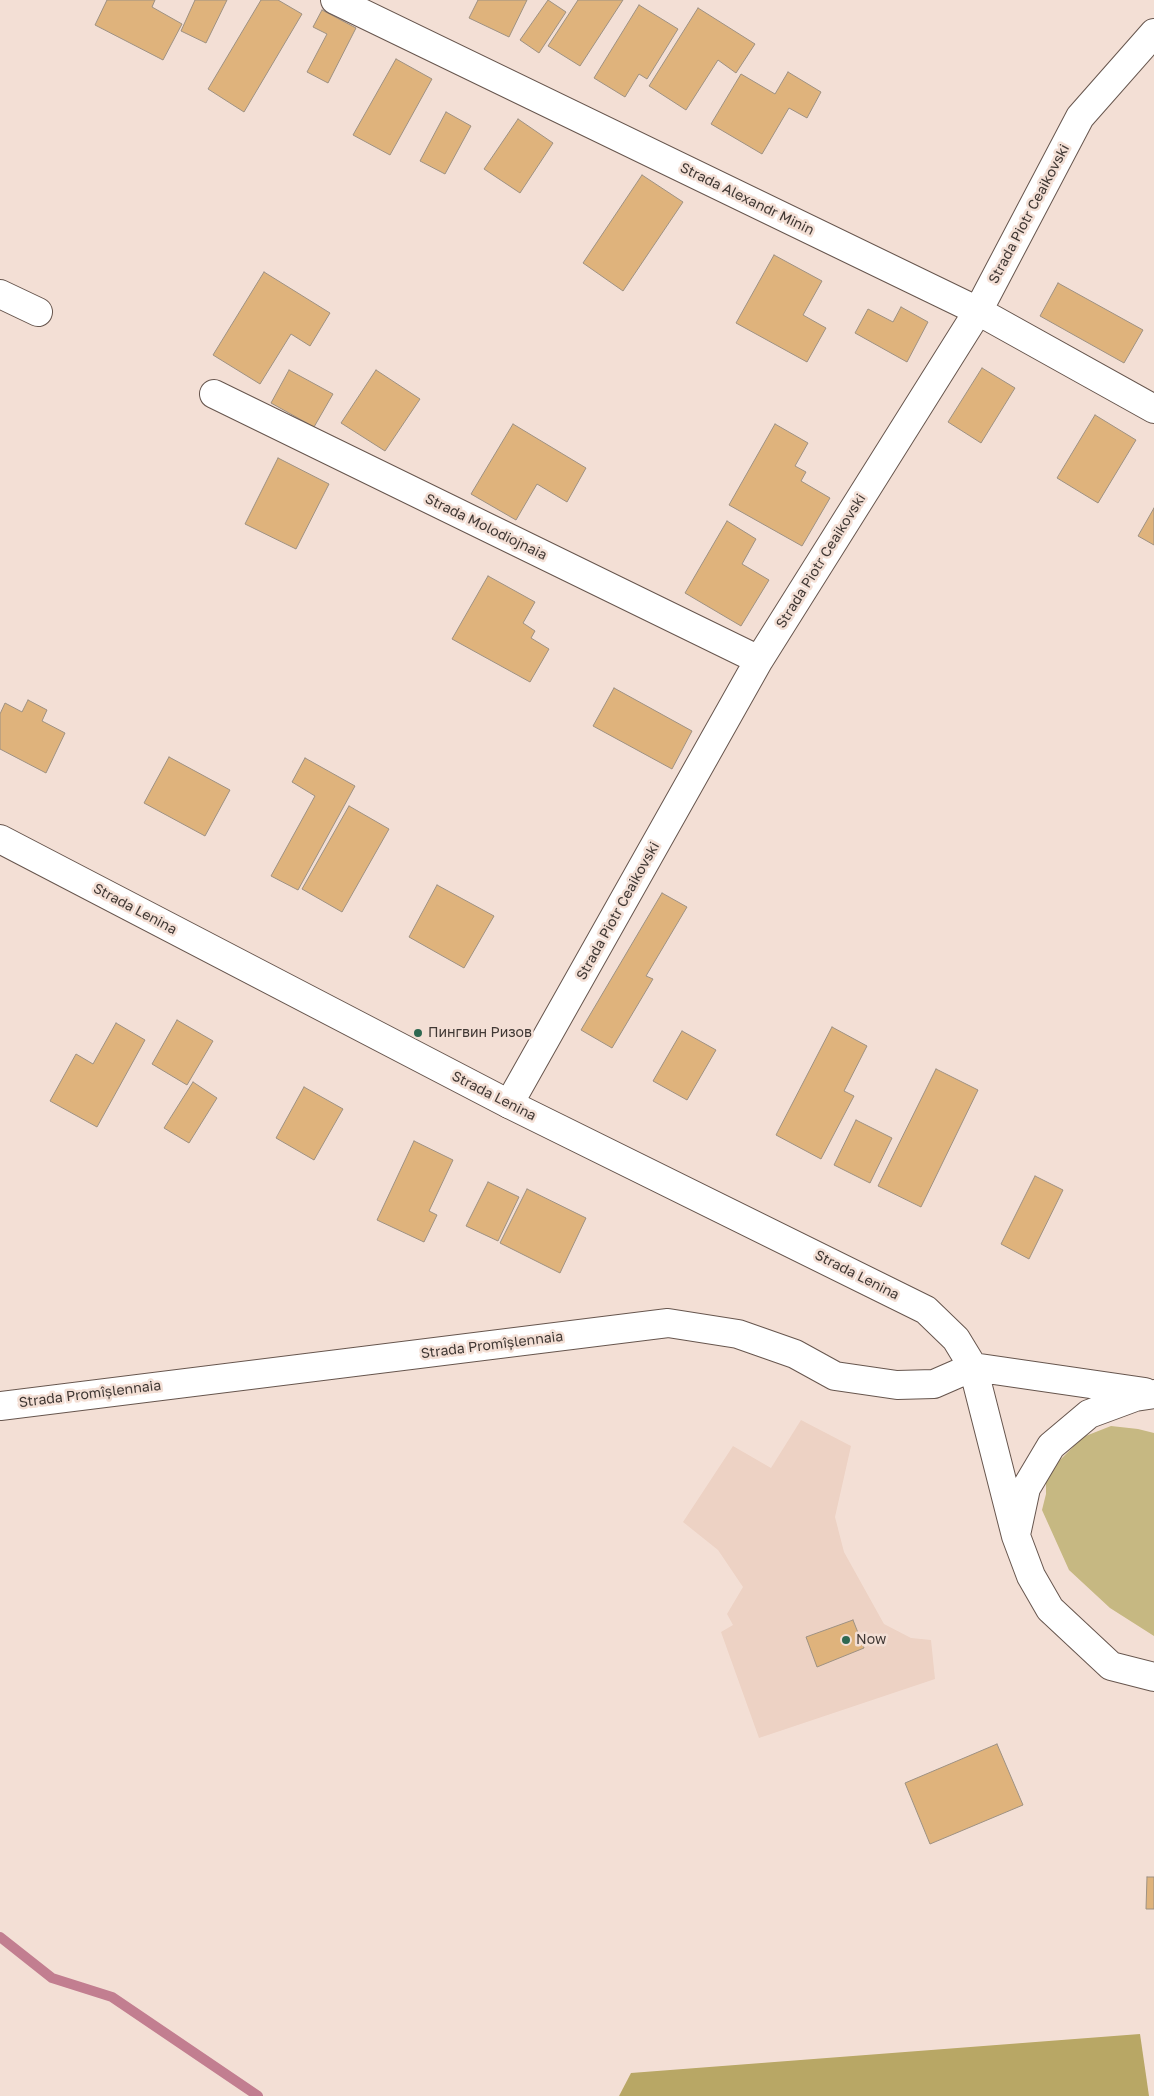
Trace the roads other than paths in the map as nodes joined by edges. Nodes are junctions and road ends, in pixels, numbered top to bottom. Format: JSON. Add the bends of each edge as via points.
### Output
{"nodes":[{"id":1,"x":335,"y":0,"type":"edge"},
{"id":2,"x":1154,"y":33,"type":"edge"},
{"id":3,"x":0,"y":294,"type":"edge"},
{"id":4,"x":978,"y":311,"type":"junction"},
{"id":5,"x":38,"y":312,"type":"dead end"},
{"id":6,"x":214,"y":394,"type":"dead end"},
{"id":7,"x":1154,"y":409,"type":"edge"},
{"id":8,"x":759,"y":660,"type":"junction"},
{"id":9,"x":0,"y":839,"type":"edge"},
{"id":10,"x":509,"y":1104,"type":"junction"},
{"id":11,"x":973,"y":1367,"type":"junction"},
{"id":12,"x":1154,"y":1394,"type":"edge"},
{"id":13,"x":0,"y":1406,"type":"edge"},
{"id":14,"x":1016,"y":1536,"type":"junction"},
{"id":15,"x":1154,"y":1677,"type":"edge"}],
"edges":[{"from":1,"to":4,"type":"street","name":"Strada Alexandr Minin"},
{"from":2,"to":4,"type":"street","name":"Strada Piotr Ceaikovski","via":[[1080,118]]},
{"from":3,"to":5,"type":"street"},
{"from":4,"to":7,"type":"street","name":"Strada Alexandr Minin"},
{"from":4,"to":8,"type":"street","name":"Strada Piotr Ceaikovski"},
{"from":6,"to":8,"type":"street","name":"Strada Molodiojnaia"},
{"from":8,"to":10,"type":"street","name":"Strada Piotr Ceaikovski"},
{"from":9,"to":10,"type":"street","name":"Strada Lenina"},
{"from":10,"to":11,"type":"street","name":"Strada Lenina","via":[[926,1310],[956,1339]]},
{"from":11,"to":12,"type":"street"},
{"from":11,"to":13,"type":"street","name":"Strada Promîșlennaia","via":[[934,1384],[898,1384],[835,1376],[795,1354],[738,1334],[668,1323]]},
{"from":11,"to":14,"type":"street","name":"Strada Lenina"},
{"from":12,"to":14,"type":"street","via":[[1135,1396],[1089,1414],[1051,1446],[1026,1488]]},
{"from":14,"to":15,"type":"street","name":"Strada Lenina","via":[[1031,1576],[1050,1609],[1111,1666]]}]}
